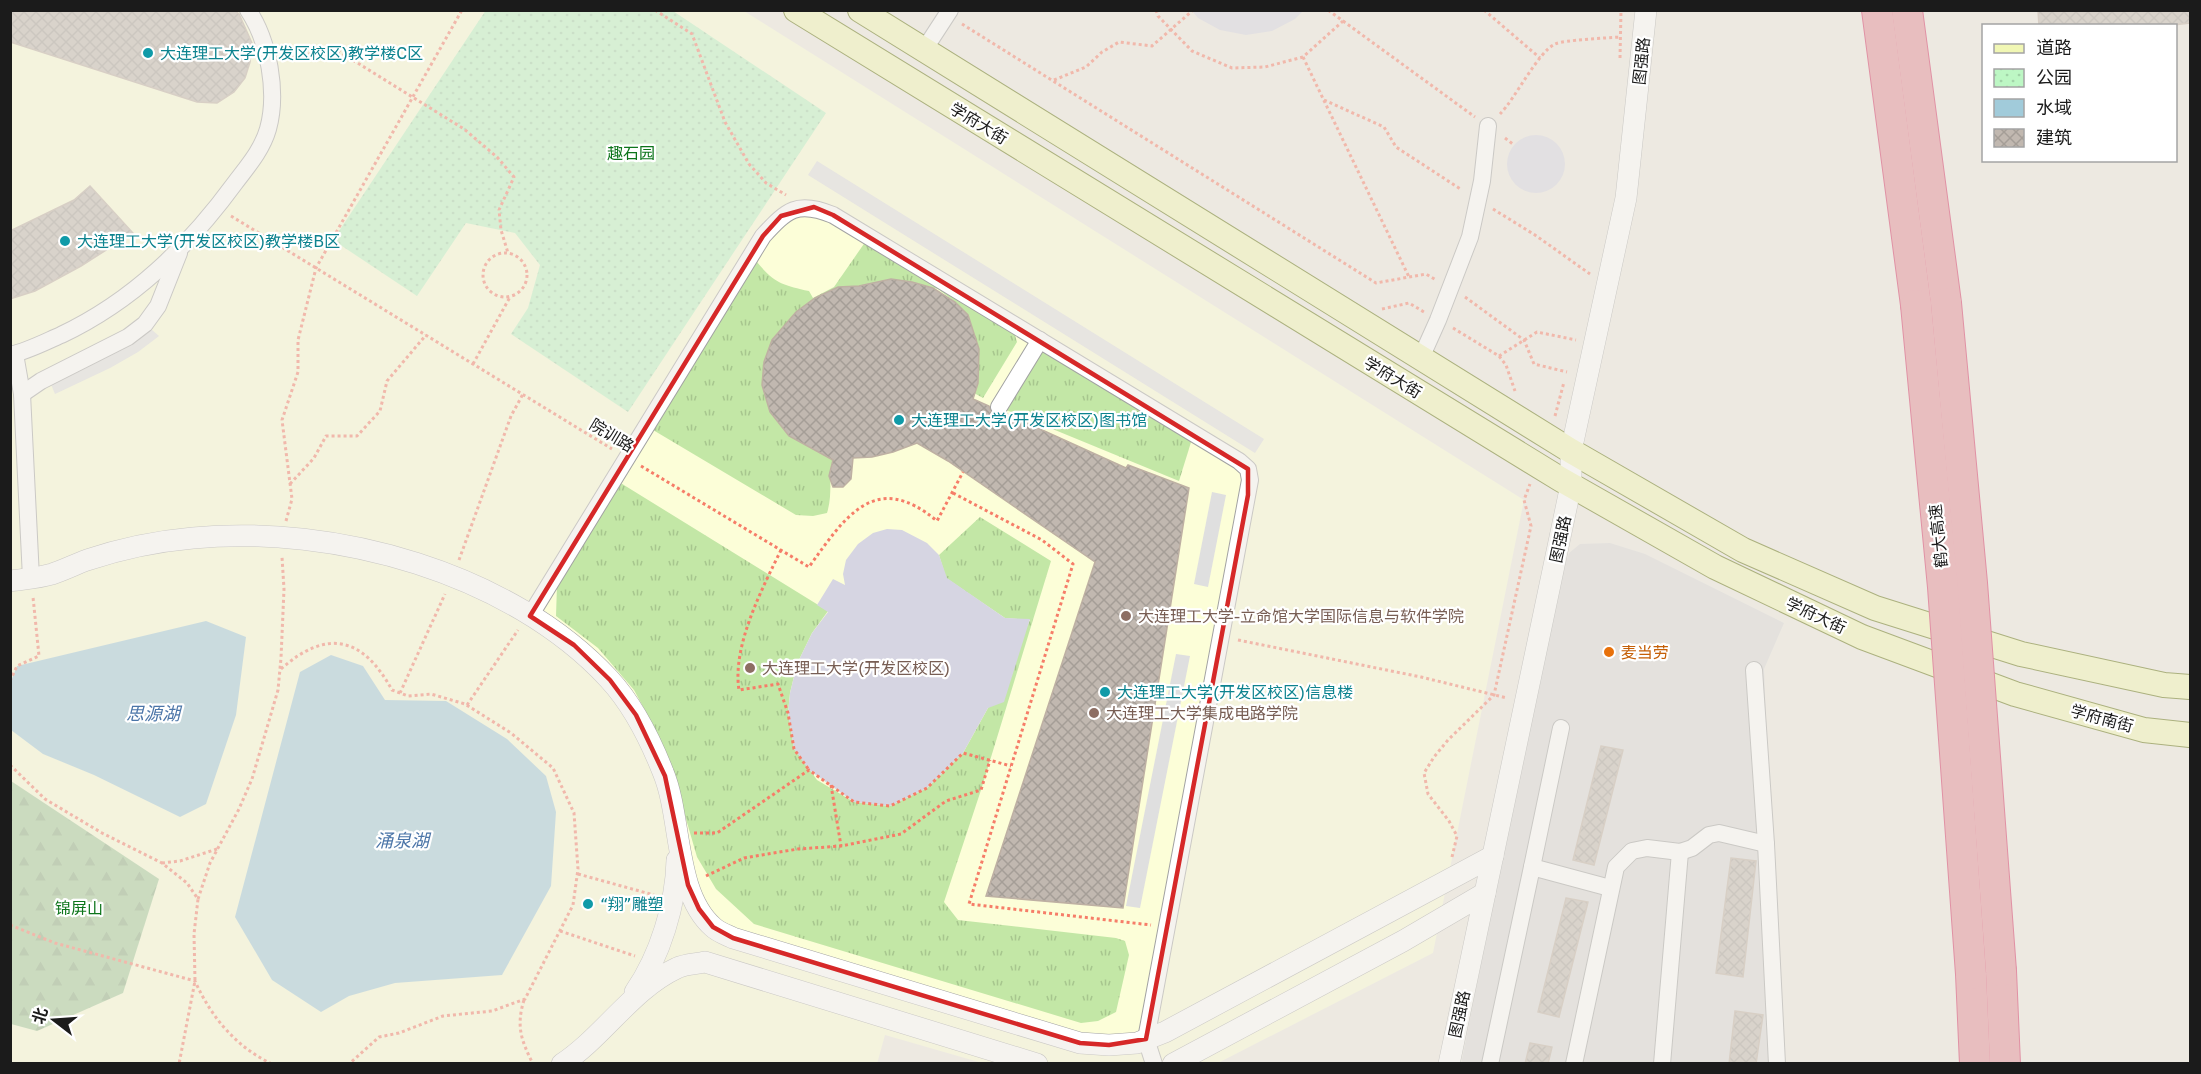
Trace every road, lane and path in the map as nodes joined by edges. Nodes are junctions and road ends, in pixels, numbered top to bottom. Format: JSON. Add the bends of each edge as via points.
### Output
{"nodes":[{"id":1,"x":248,"y":10,"type":"edge"},
{"id":2,"x":462,"y":10,"type":"edge"},
{"id":3,"x":548,"y":10,"type":"edge"},
{"id":4,"x":553,"y":10,"type":"edge"},
{"id":5,"x":655,"y":10,"type":"edge"},
{"id":6,"x":796,"y":10,"type":"edge"},
{"id":7,"x":860,"y":10,"type":"edge"},
{"id":8,"x":1156,"y":10,"type":"edge"},
{"id":9,"x":1328,"y":10,"type":"edge"},
{"id":10,"x":1484,"y":10,"type":"edge"},
{"id":11,"x":1621,"y":10,"type":"edge"},
{"id":12,"x":1646,"y":10,"type":"edge"},
{"id":13,"x":1877,"y":10,"type":"edge"},
{"id":14,"x":1908,"y":10,"type":"edge"},
{"id":15,"x":1192,"y":11,"type":"edge"},
{"id":16,"x":954,"y":16,"type":"edge"},
{"id":17,"x":1343,"y":21,"type":"junction"},
{"id":18,"x":1171,"y":30,"type":"junction"},
{"id":19,"x":1620,"y":37,"type":"junction"},
{"id":20,"x":924,"y":50,"type":"junction"},
{"id":21,"x":1303,"y":57,"type":"junction"},
{"id":22,"x":1540,"y":58,"type":"junction"},
{"id":23,"x":1620,"y":59,"type":"dead end"},
{"id":24,"x":268,"y":63,"type":"junction"},
{"id":25,"x":1054,"y":80,"type":"junction"},
{"id":26,"x":413,"y":98,"type":"junction"},
{"id":27,"x":1324,"y":100,"type":"junction"},
{"id":28,"x":1488,"y":126,"type":"junction"},
{"id":29,"x":1514,"y":145,"type":"dead end"},
{"id":30,"x":1478,"y":200,"type":"junction"},
{"id":31,"x":217,"y":208,"type":"junction"},
{"id":32,"x":807,"y":208,"type":"junction"},
{"id":33,"x":183,"y":246,"type":"junction"},
{"id":34,"x":508,"y":253,"type":"junction"},
{"id":35,"x":316,"y":268,"type":"junction"},
{"id":36,"x":1595,"y":271,"type":"dead end"},
{"id":37,"x":1409,"y":277,"type":"junction"},
{"id":38,"x":1450,"y":287,"type":"junction"},
{"id":39,"x":510,"y":297,"type":"junction"},
{"id":40,"x":426,"y":335,"type":"junction"},
{"id":41,"x":1040,"y":340,"type":"junction"},
{"id":42,"x":1524,"y":340,"type":"junction"},
{"id":43,"x":1573,"y":351,"type":"dead end"},
{"id":44,"x":13,"y":354,"type":"edge"},
{"id":45,"x":1499,"y":356,"type":"dead end"},
{"id":46,"x":1420,"y":358,"type":"junction"},
{"id":47,"x":1570,"y":361,"type":"dead end"},
{"id":48,"x":473,"y":364,"type":"junction"},
{"id":49,"x":1567,"y":372,"type":"junction"},
{"id":50,"x":22,"y":394,"type":"junction"},
{"id":51,"x":523,"y":394,"type":"junction"},
{"id":52,"x":999,"y":407,"type":"dead end"},
{"id":53,"x":1549,"y":438,"type":"junction"},
{"id":54,"x":1571,"y":451,"type":"junction"},
{"id":55,"x":627,"y":458,"type":"junction"},
{"id":56,"x":1538,"y":465,"type":"junction"},
{"id":57,"x":963,"y":472,"type":"dead end"},
{"id":58,"x":290,"y":484,"type":"junction"},
{"id":59,"x":1571,"y":485,"type":"junction"},
{"id":60,"x":952,"y":493,"type":"junction"},
{"id":61,"x":282,"y":537,"type":"junction"},
{"id":62,"x":781,"y":550,"type":"junction"},
{"id":63,"x":453,"y":575,"type":"junction"},
{"id":64,"x":21,"y":579,"type":"edge"},
{"id":65,"x":530,"y":616,"type":"junction"},
{"id":66,"x":1221,"y":637,"type":"junction"},
{"id":67,"x":280,"y":670,"type":"junction"},
{"id":68,"x":1754,"y":670,"type":"dead end"},
{"id":69,"x":10,"y":681,"type":"edge"},
{"id":70,"x":2190,"y":687,"type":"edge"},
{"id":71,"x":400,"y":693,"type":"junction"},
{"id":72,"x":2015,"y":694,"type":"joint"},
{"id":73,"x":1494,"y":695,"type":"junction"},
{"id":74,"x":1525,"y":702,"type":"junction"},
{"id":75,"x":467,"y":705,"type":"junction"},
{"id":76,"x":1561,"y":728,"type":"dead end"},
{"id":77,"x":2190,"y":735,"type":"edge"},
{"id":78,"x":990,"y":760,"type":"junction"},
{"id":79,"x":10,"y":765,"type":"edge"},
{"id":80,"x":1011,"y":766,"type":"junction"},
{"id":81,"x":809,"y":770,"type":"junction"},
{"id":82,"x":831,"y":785,"type":"junction"},
{"id":83,"x":678,"y":833,"type":"junction"},
{"id":84,"x":1766,"y":844,"type":"junction"},
{"id":85,"x":841,"y":846,"type":"junction"},
{"id":86,"x":218,"y":848,"type":"junction"},
{"id":87,"x":1680,"y":852,"type":"junction"},
{"id":88,"x":1493,"y":856,"type":"junction"},
{"id":89,"x":162,"y":863,"type":"junction"},
{"id":90,"x":1532,"y":867,"type":"junction"},
{"id":91,"x":578,"y":874,"type":"junction"},
{"id":92,"x":1448,"y":880,"type":"junction"},
{"id":93,"x":688,"y":885,"type":"junction"},
{"id":94,"x":1610,"y":888,"type":"junction"},
{"id":95,"x":1485,"y":893,"type":"junction"},
{"id":96,"x":198,"y":899,"type":"junction"},
{"id":97,"x":671,"y":900,"type":"junction"},
{"id":98,"x":10,"y":925,"type":"edge"},
{"id":99,"x":1167,"y":927,"type":"junction"},
{"id":100,"x":560,"y":931,"type":"junction"},
{"id":101,"x":652,"y":962,"type":"junction"},
{"id":102,"x":195,"y":981,"type":"junction"},
{"id":103,"x":525,"y":999,"type":"junction"},
{"id":104,"x":615,"y":1017,"type":"junction"},
{"id":105,"x":1146,"y":1039,"type":"junction"},
{"id":106,"x":180,"y":1064,"type":"edge"},
{"id":107,"x":272,"y":1064,"type":"edge"},
{"id":108,"x":349,"y":1064,"type":"edge"},
{"id":109,"x":533,"y":1064,"type":"edge"},
{"id":110,"x":562,"y":1064,"type":"edge"},
{"id":111,"x":1037,"y":1064,"type":"edge"},
{"id":112,"x":1154,"y":1064,"type":"edge"},
{"id":113,"x":1173,"y":1064,"type":"edge"},
{"id":114,"x":1449,"y":1064,"type":"edge"},
{"id":115,"x":1490,"y":1064,"type":"edge"},
{"id":116,"x":1574,"y":1064,"type":"edge"},
{"id":117,"x":1662,"y":1064,"type":"edge"},
{"id":118,"x":1777,"y":1064,"type":"edge"},
{"id":119,"x":1975,"y":1064,"type":"edge"},
{"id":120,"x":2006,"y":1064,"type":"edge"}],
"edges":[{"from":1,"to":24,"type":"street","via":[[265,44]]},
{"from":2,"to":26,"type":"path"},
{"from":3,"to":4,"type":"path"},
{"from":5,"to":32,"type":"path","via":[[692,34],[725,122],[749,164],[766,183]]},
{"from":6,"to":56,"type":"main road","name":"学府大街"},
{"from":7,"to":20,"type":"main road","name":"学府大街"},
{"from":8,"to":18,"type":"path"},
{"from":9,"to":17,"type":"path"},
{"from":10,"to":22,"type":"path"},
{"from":11,"to":19,"type":"path"},
{"from":12,"to":54,"type":"street","name":"图强路","via":[[1626,198]]},
{"from":13,"to":119,"type":"highway","name":"鹤大高速","bridge":true,"via":[[1916,306],[1943,587]]},
{"from":14,"to":120,"type":"highway","name":"鹤大高速","bridge":true,"via":[[1946,303],[1972,583]]},
{"from":15,"to":18,"type":"path"},
{"from":16,"to":20,"type":"street"},
{"from":16,"to":25,"type":"path"},
{"from":17,"to":21,"type":"path"},
{"from":17,"to":28,"type":"path"},
{"from":18,"to":21,"type":"path","via":[[1192,51],[1233,68],[1265,67]]},
{"from":18,"to":25,"type":"path","via":[[1152,46],[1119,42],[1086,67]]},
{"from":19,"to":22,"type":"path","via":[[1554,44]]},
{"from":19,"to":23,"type":"path"},
{"from":20,"to":46,"type":"main road","name":"学府大街"},
{"from":21,"to":27,"type":"path"},
{"from":22,"to":28,"type":"path","via":[[1509,105]]},
{"from":24,"to":26,"type":"path","via":[[334,49]]},
{"from":24,"to":31,"type":"street","via":[[268,129],[257,153]]},
{"from":25,"to":37,"type":"path","via":[[1376,283]]},
{"from":26,"to":34,"type":"path","via":[[464,129],[514,177],[499,210]]},
{"from":26,"to":35,"type":"path"},
{"from":27,"to":30,"type":"path","via":[[1384,128],[1396,147]]},
{"from":27,"to":37,"type":"path"},
{"from":28,"to":29,"type":"path"},
{"from":28,"to":30,"type":"street"},
{"from":30,"to":36,"type":"path","via":[[1594,276]]},
{"from":30,"to":38,"type":"street","via":[[1470,237]]},
{"from":31,"to":33,"type":"street"},
{"from":31,"to":35,"type":"path","name":"院训路"},
{"from":32,"to":41,"type":"street","via":[[833,215]]},
{"from":32,"to":55,"type":"street","via":[[781,216],[763,236]]},
{"from":33,"to":44,"type":"street","via":[[140,288],[104,312],[58,337]]},
{"from":33,"to":50,"type":"street","via":[[158,306],[145,324]]},
{"from":34,"to":39,"type":"path","via":[[522,260],[528,274],[523,288]]},
{"from":34,"to":39,"type":"path","via":[[489,260],[483,279],[496,296]]},
{"from":35,"to":40,"type":"path","name":"院训路"},
{"from":35,"to":58,"type":"path","via":[[297,340],[298,372],[282,420]]},
{"from":37,"to":38,"type":"path","via":[[1426,274]]},
{"from":38,"to":42,"type":"path"},
{"from":38,"to":46,"type":"street"},
{"from":39,"to":48,"type":"path"},
{"from":40,"to":48,"type":"path","name":"院训路"},
{"from":40,"to":58,"type":"path","via":[[387,381],[380,411],[357,436],[326,436],[314,458]]},
{"from":41,"to":52,"type":"street"},
{"from":41,"to":66,"type":"street","via":[[1248,469],[1250,480]]},
{"from":42,"to":43,"type":"path","via":[[1537,332],[1576,340]]},
{"from":42,"to":45,"type":"path"},
{"from":42,"to":49,"type":"path","via":[[1534,364]]},
{"from":44,"to":50,"type":"street"},
{"from":46,"to":53,"type":"main road","name":"学府大街"},
{"from":47,"to":49,"type":"path"},
{"from":48,"to":51,"type":"path","name":"院训路"},
{"from":49,"to":53,"type":"path"},
{"from":50,"to":64,"type":"street"},
{"from":51,"to":55,"type":"path","name":"院训路"},
{"from":51,"to":63,"type":"path","via":[[511,416]]},
{"from":53,"to":54,"type":"main road","name":"学府大街"},
{"from":54,"to":59,"type":"street","name":"图强路"},
{"from":54,"to":70,"type":"main road","name":"学府大街","via":[[1743,550],[1875,608],[2022,654],[2164,685]]},
{"from":55,"to":62,"type":"path","name":"院训路"},
{"from":55,"to":65,"type":"street"},
{"from":56,"to":59,"type":"main road","name":"学府大街"},
{"from":56,"to":73,"type":"path","via":[[1524,500],[1531,526]]},
{"from":57,"to":60,"type":"path","name":"院训路"},
{"from":58,"to":61,"type":"path","via":[[292,499]]},
{"from":59,"to":72,"type":"main road","name":"学府大街","via":[[1715,567],[1862,638]]},
{"from":59,"to":74,"type":"street","name":"图强路"},
{"from":60,"to":62,"type":"path","name":"院训路","via":[[937,521],[924,510],[891,497],[872,501],[852,512],[809,567]]},
{"from":60,"to":80,"type":"path","via":[[1042,540],[1073,564]]},
{"from":61,"to":63,"type":"street","via":[[381,552]]},
{"from":61,"to":64,"type":"street","via":[[193,538]]},
{"from":61,"to":67,"type":"path"},
{"from":62,"to":81,"type":"path","via":[[759,595],[736,673],[739,690],[778,684],[794,748]]},
{"from":63,"to":65,"type":"street"},
{"from":63,"to":71,"type":"path"},
{"from":64,"to":69,"type":"path","via":[[39,656],[16,666]]},
{"from":65,"to":75,"type":"path"},
{"from":65,"to":83,"type":"street","via":[[574,645],[610,680],[636,715],[665,776]]},
{"from":66,"to":73,"type":"path"},
{"from":66,"to":99,"type":"street"},
{"from":67,"to":71,"type":"path","via":[[296,656],[320,644],[344,645],[363,652],[381,670],[392,690]]},
{"from":67,"to":86,"type":"path","via":[[252,780]]},
{"from":68,"to":84,"type":"street"},
{"from":71,"to":75,"type":"path","via":[[431,694]]},
{"from":72,"to":77,"type":"main road","name":"学府南街","via":[[2144,729]]},
{"from":73,"to":74,"type":"path"},
{"from":73,"to":92,"type":"path","via":[[1448,740],[1424,773],[1428,794],[1457,836]]},
{"from":74,"to":88,"type":"street","name":"图强路"},
{"from":75,"to":91,"type":"path","via":[[511,733],[553,768],[574,813]]},
{"from":76,"to":90,"type":"street"},
{"from":78,"to":80,"type":"path"},
{"from":78,"to":82,"type":"path","via":[[963,753],[927,788],[890,806],[854,802]]},
{"from":78,"to":85,"type":"path","via":[[981,790],[945,801],[901,834]]},
{"from":79,"to":89,"type":"path","via":[[45,799]]},
{"from":80,"to":99,"type":"path","via":[[969,904]]},
{"from":81,"to":82,"type":"path"},
{"from":81,"to":83,"type":"path","via":[[717,833]]},
{"from":82,"to":85,"type":"path"},
{"from":83,"to":93,"type":"street"},
{"from":83,"to":97,"type":"street","via":[[677,873]]},
{"from":84,"to":87,"type":"street","via":[[1719,832]]},
{"from":84,"to":118,"type":"street"},
{"from":85,"to":93,"type":"path","via":[[744,858]]},
{"from":86,"to":89,"type":"path"},
{"from":86,"to":96,"type":"path"},
{"from":87,"to":94,"type":"street","via":[[1647,848],[1632,851],[1616,867]]},
{"from":87,"to":117,"type":"street"},
{"from":88,"to":92,"type":"street"},
{"from":88,"to":95,"type":"street","name":"图强路"},
{"from":89,"to":96,"type":"path","via":[[187,883]]},
{"from":90,"to":94,"type":"street"},
{"from":90,"to":115,"type":"street"},
{"from":91,"to":97,"type":"path"},
{"from":91,"to":100,"type":"path","via":[[573,905]]},
{"from":92,"to":105,"type":"street","via":[[1193,1018]]},
{"from":93,"to":105,"type":"street","via":[[713,927],[733,938],[1080,1043],[1109,1046]]},
{"from":94,"to":116,"type":"street"},
{"from":95,"to":113,"type":"street"},
{"from":95,"to":114,"type":"street","name":"图强路"},
{"from":96,"to":102,"type":"path"},
{"from":97,"to":101,"type":"street"},
{"from":98,"to":102,"type":"path","via":[[55,943]]},
{"from":99,"to":105,"type":"street"},
{"from":100,"to":101,"type":"path"},
{"from":100,"to":103,"type":"path"},
{"from":101,"to":104,"type":"street"},
{"from":102,"to":106,"type":"path"},
{"from":102,"to":107,"type":"path","via":[[214,1016],[234,1039]]},
{"from":103,"to":108,"type":"path","via":[[492,1011],[443,1016],[379,1037]]},
{"from":103,"to":109,"type":"path","via":[[519,1016],[522,1041]]},
{"from":104,"to":110,"type":"street"},
{"from":104,"to":111,"type":"street","via":[[651,984],[679,967],[705,962]]},
{"from":105,"to":112,"type":"street"}]}
